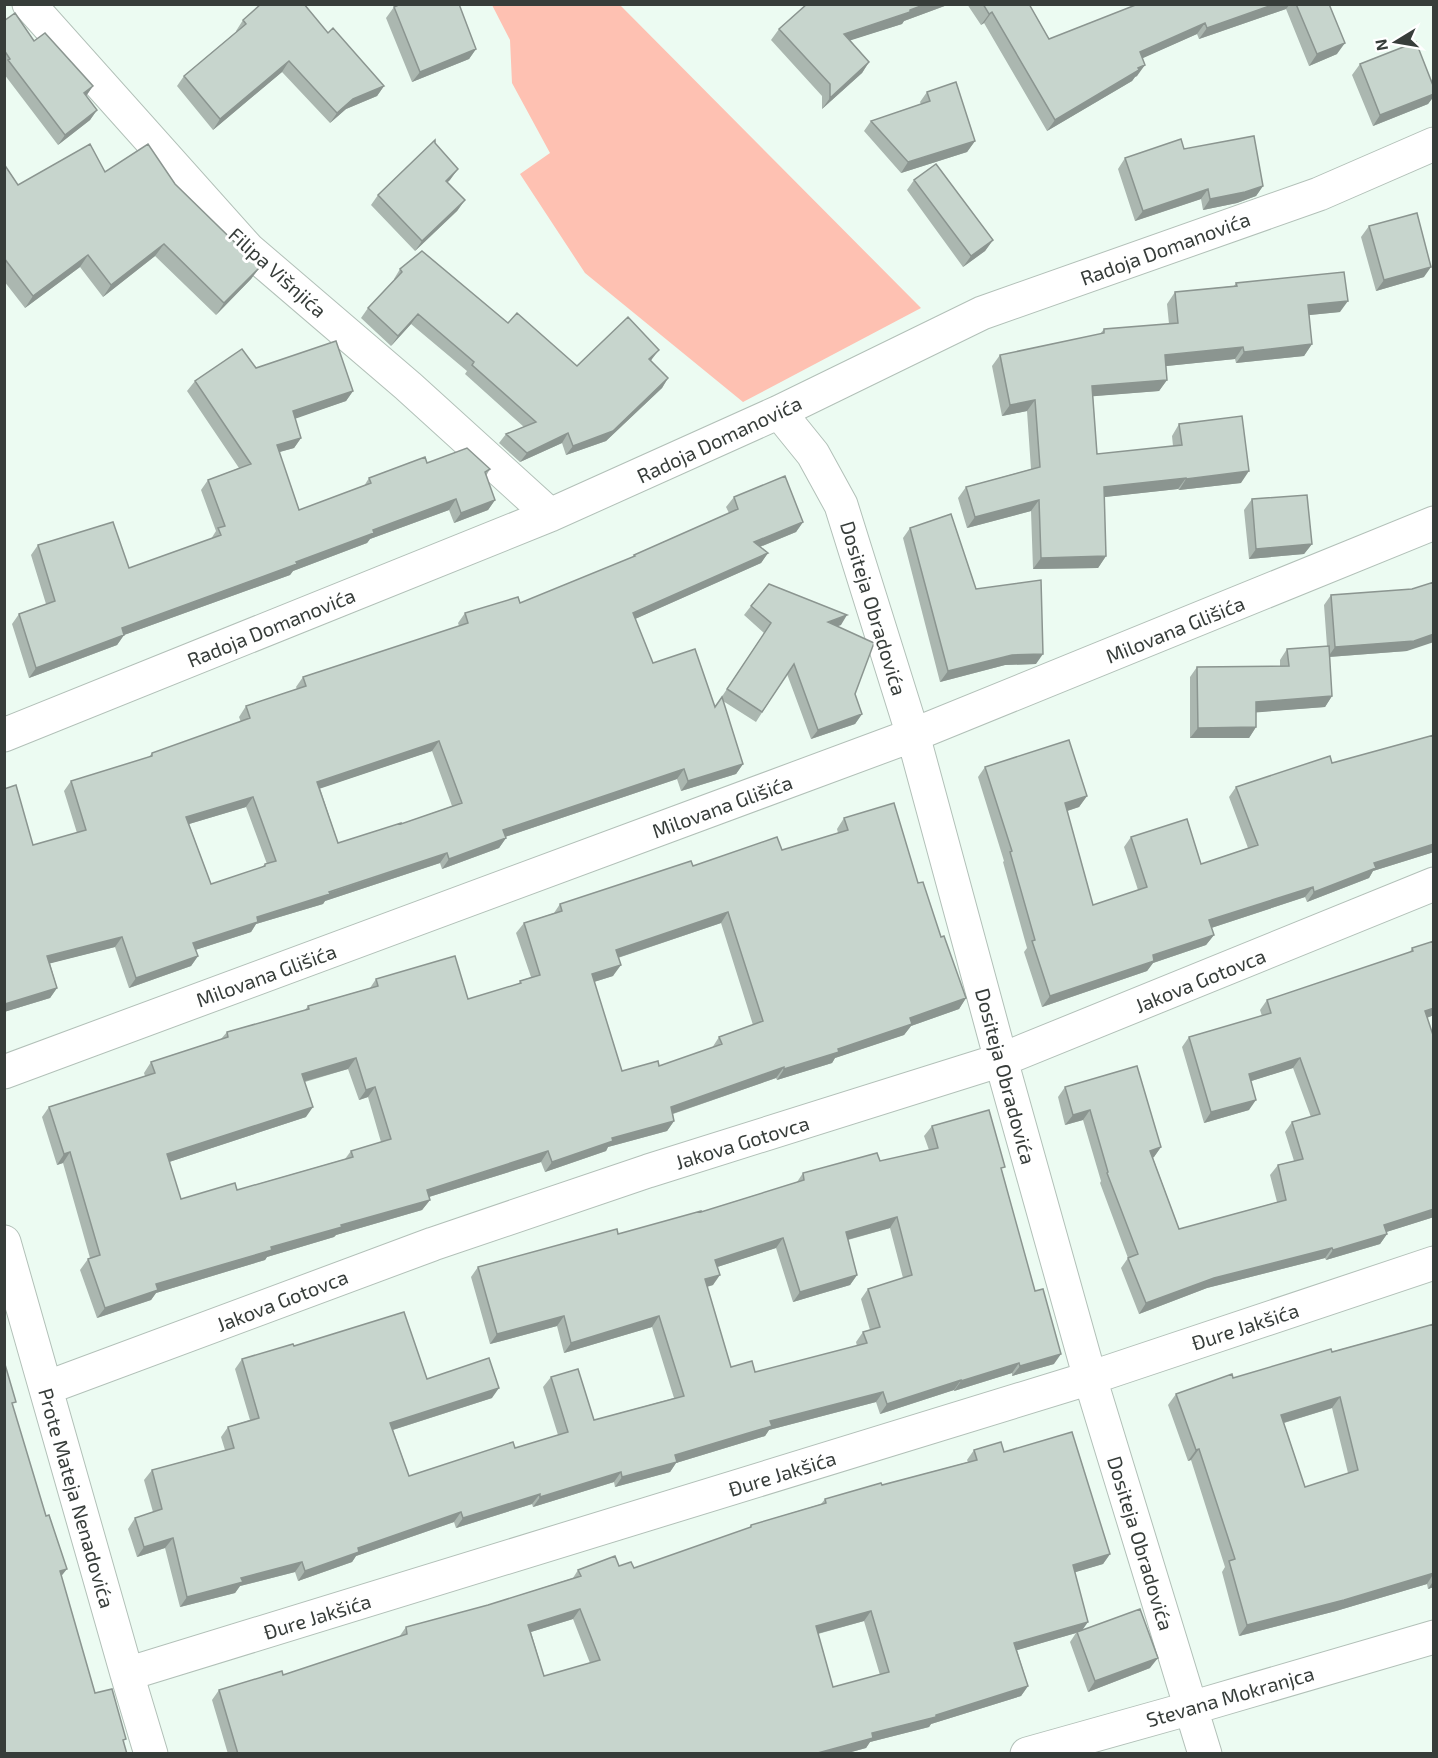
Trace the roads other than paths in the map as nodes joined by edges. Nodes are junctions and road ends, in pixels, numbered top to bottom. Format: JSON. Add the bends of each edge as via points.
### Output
{"nodes":[{"id":1,"x":29,"y":4,"type":"edge"},
{"id":2,"x":1434,"y":144,"type":"edge"},
{"id":3,"x":779,"y":412,"type":"junction"},
{"id":4,"x":550,"y":515,"type":"junction"},
{"id":5,"x":1434,"y":523,"type":"edge"},
{"id":6,"x":4,"y":735,"type":"edge"},
{"id":7,"x":913,"y":735,"type":"junction"},
{"id":8,"x":1434,"y":885,"type":"edge"},
{"id":9,"x":1001,"y":1060,"type":"junction"},
{"id":10,"x":4,"y":1072,"type":"edge"},
{"id":11,"x":4,"y":1242,"type":"edge"},
{"id":12,"x":1434,"y":1263,"type":"edge"},
{"id":13,"x":1090,"y":1378,"type":"junction"},
{"id":14,"x":46,"y":1388,"type":"junction"},
{"id":15,"x":1434,"y":1637,"type":"edge"},
{"id":16,"x":127,"y":1674,"type":"junction"},
{"id":17,"x":1191,"y":1708,"type":"junction"},
{"id":18,"x":152,"y":1754,"type":"edge"},
{"id":19,"x":1027,"y":1754,"type":"edge"},
{"id":20,"x":1205,"y":1754,"type":"edge"}],
"edges":[{"from":1,"to":4,"type":"street","name":"Filipa Višnjića","via":[[248,249]]},
{"from":2,"to":3,"type":"street","name":"Radoja Domanovića","via":[[1319,194],[982,313]]},
{"from":3,"to":4,"type":"street","name":"Radoja Domanovića"},
{"from":3,"to":7,"type":"street","name":"Dositeja Obradovića","via":[[813,454],[841,505]]},
{"from":4,"to":6,"type":"street","name":"Radoja Domanovića"},
{"from":5,"to":7,"type":"street","name":"Milovana Glišića"},
{"from":7,"to":9,"type":"street","name":"Dositeja Obradovića"},
{"from":7,"to":10,"type":"street","name":"Milovana Glišića"},
{"from":8,"to":9,"type":"street","name":"Jakova Gotovca"},
{"from":9,"to":13,"type":"street","name":"Dositeja Obradovića"},
{"from":9,"to":14,"type":"street","name":"Jakova Gotovca","via":[[648,1171],[433,1244]]},
{"from":11,"to":14,"type":"street","name":"Prote Mateja Nenadovića"},
{"from":12,"to":13,"type":"street","name":"Đure Jakšića"},
{"from":13,"to":16,"type":"street","name":"Đure Jakšića"},
{"from":13,"to":17,"type":"street","name":"Dositeja Obradovića"},
{"from":14,"to":16,"type":"street","name":"Prote Mateja Nenadovića"},
{"from":15,"to":17,"type":"street","name":"Stevana Mokranjca"},
{"from":16,"to":18,"type":"street","name":"Prote Mateja Nenadovića"},
{"from":17,"to":19,"type":"street","name":"Stevana Mokranjca"},
{"from":17,"to":20,"type":"street","name":"Dositeja Obradovića"}]}
